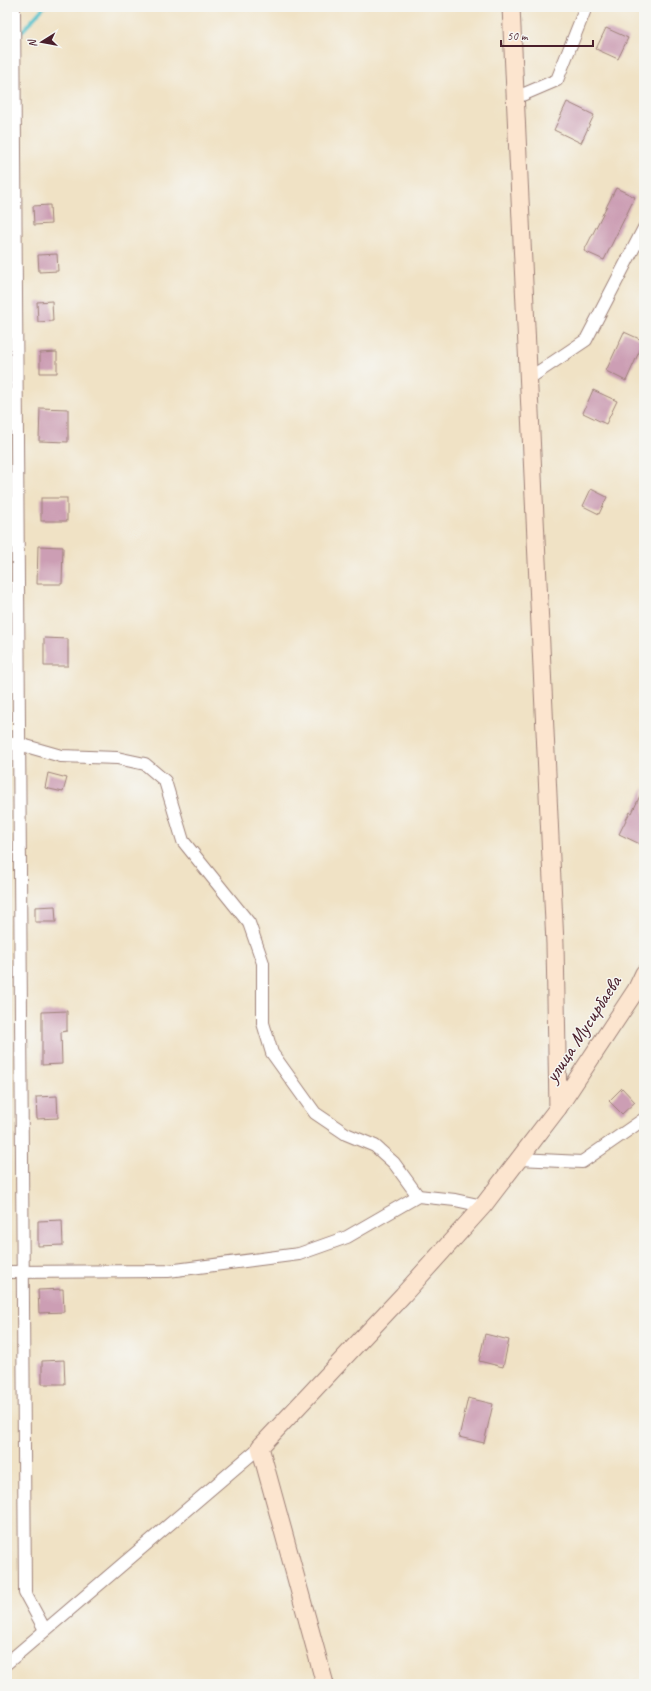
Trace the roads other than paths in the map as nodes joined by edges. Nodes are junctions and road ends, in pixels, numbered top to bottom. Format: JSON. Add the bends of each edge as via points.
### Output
{"nodes":[{"id":1,"x":14,"y":7,"type":"edge"},
{"id":2,"x":511,"y":7,"type":"edge"},
{"id":3,"x":586,"y":7,"type":"edge"},
{"id":4,"x":515,"y":98,"type":"junction"},
{"id":5,"x":644,"y":228,"type":"edge"},
{"id":6,"x":528,"y":379,"type":"junction"},
{"id":7,"x":7,"y":744,"type":"edge"},
{"id":8,"x":19,"y":744,"type":"junction"},
{"id":9,"x":644,"y":973,"type":"edge"},
{"id":10,"x":558,"y":1108,"type":"junction"},
{"id":11,"x":644,"y":1119,"type":"edge"},
{"id":12,"x":519,"y":1159,"type":"junction"},
{"id":13,"x":418,"y":1196,"type":"junction"},
{"id":14,"x":483,"y":1206,"type":"junction"},
{"id":15,"x":7,"y":1272,"type":"edge"},
{"id":16,"x":23,"y":1273,"type":"junction"},
{"id":17,"x":260,"y":1447,"type":"junction"},
{"id":18,"x":45,"y":1630,"type":"junction"},
{"id":19,"x":7,"y":1663,"type":"edge"},
{"id":20,"x":325,"y":1684,"type":"edge"}],
"edges":[{"from":1,"to":8,"type":"street"},
{"from":2,"to":4,"type":"main road"},
{"from":3,"to":4,"type":"street","via":[[557,80]]},
{"from":4,"to":6,"type":"main road"},
{"from":5,"to":6,"type":"street","via":[[586,340]]},
{"from":6,"to":10,"type":"main road","via":[[555,944]]},
{"from":7,"to":8,"type":"street"},
{"from":8,"to":13,"type":"street","via":[[61,756],[117,758],[145,764],[165,781],[183,841],[249,922],[263,963],[263,1023],[272,1053],[315,1112],[346,1134],[376,1146],[394,1163]]},
{"from":8,"to":16,"type":"street"},
{"from":9,"to":10,"type":"main road","name":"улица Мусирбаева","via":[[636,990]]},
{"from":10,"to":12,"type":"main road","name":"улица Мусирбаева"},
{"from":11,"to":12,"type":"street","via":[[582,1162]]},
{"from":12,"to":14,"type":"main road","name":"улица Мусирбаева"},
{"from":13,"to":14,"type":"street"},
{"from":13,"to":16,"type":"street","via":[[347,1237],[299,1254],[168,1271]]},
{"from":14,"to":17,"type":"main road","name":"улица Мусирбаева"},
{"from":15,"to":16,"type":"street"},
{"from":16,"to":18,"type":"street","via":[[25,1593]]},
{"from":17,"to":18,"type":"street"},
{"from":17,"to":20,"type":"main road"},
{"from":18,"to":19,"type":"street"}]}
